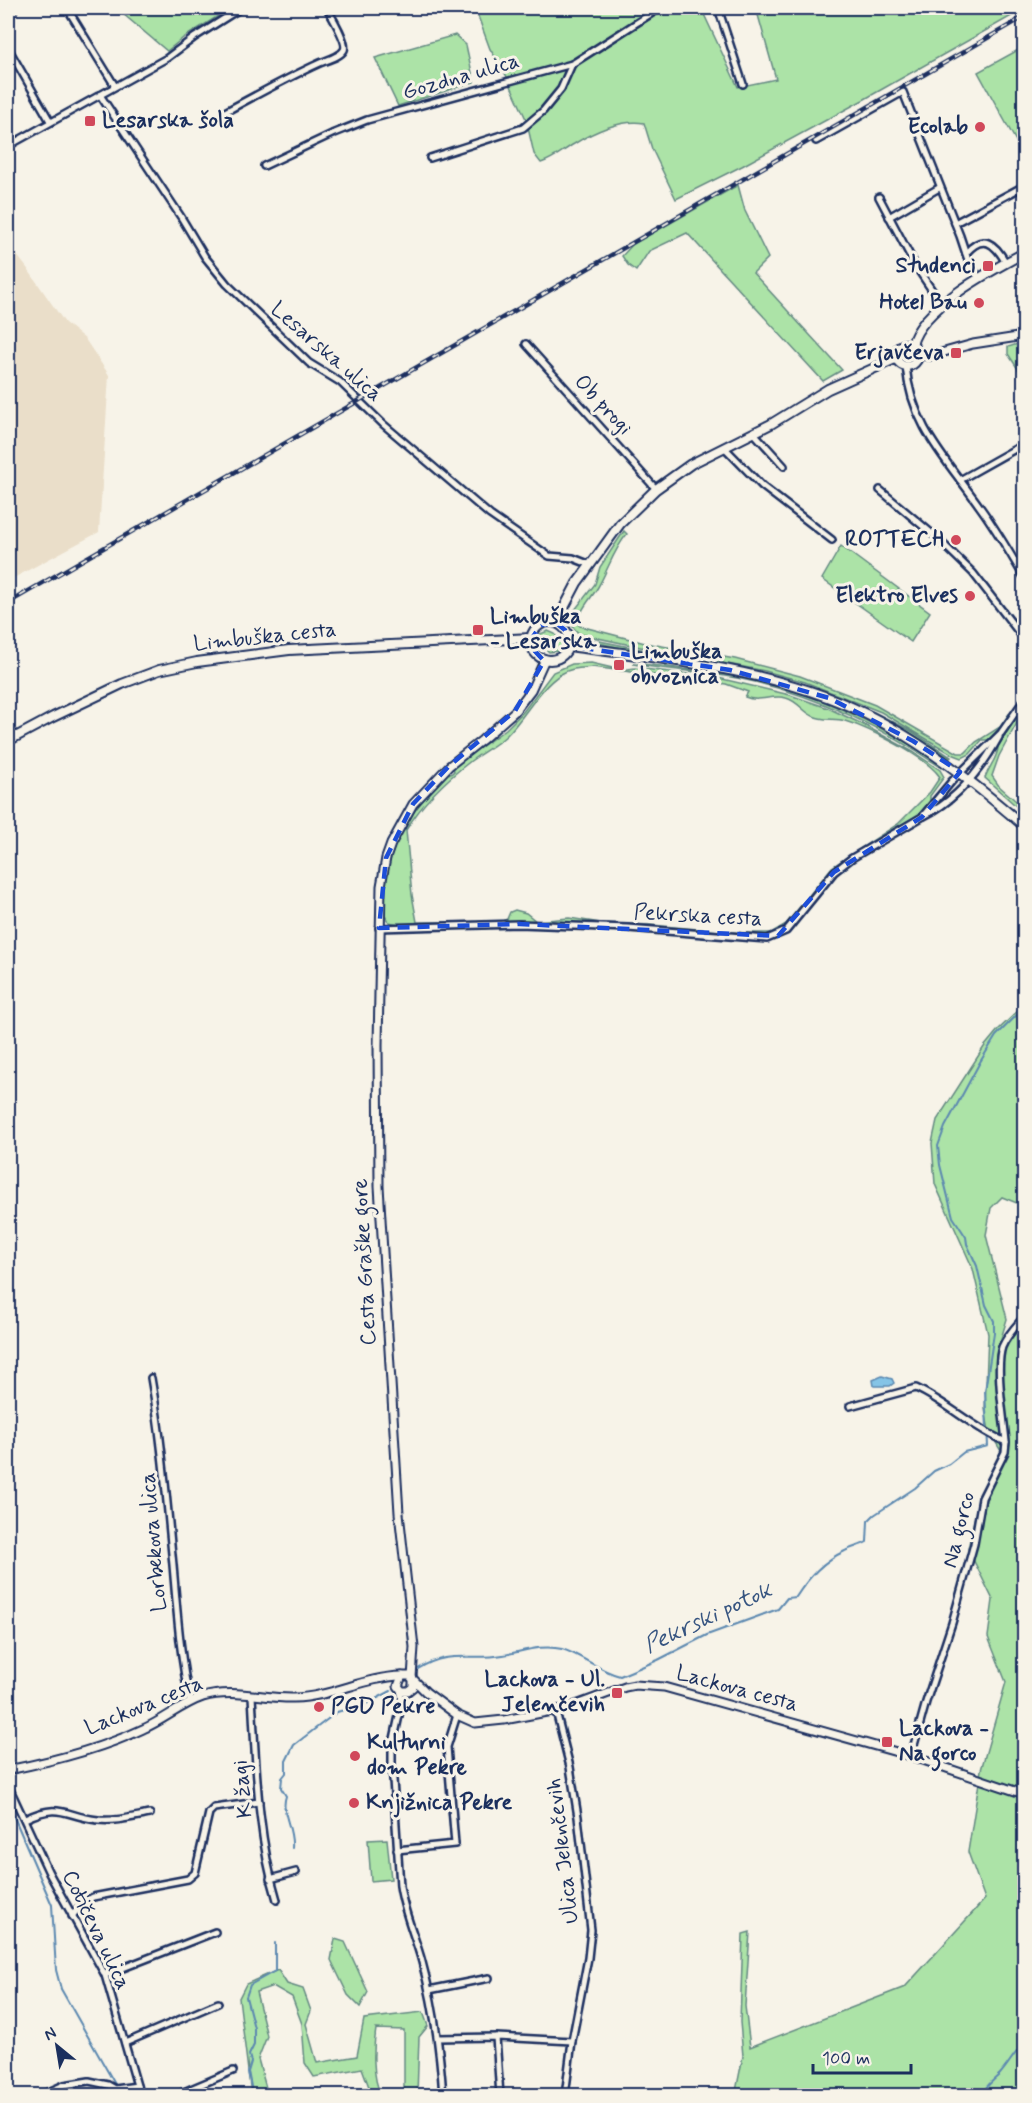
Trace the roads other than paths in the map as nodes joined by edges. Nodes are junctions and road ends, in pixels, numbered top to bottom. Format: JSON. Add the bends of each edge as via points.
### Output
{"nodes":[{"id":1,"x":15,"y":8,"type":"edge"},
{"id":2,"x":67,"y":8,"type":"edge"},
{"id":3,"x":241,"y":8,"type":"edge"},
{"id":4,"x":327,"y":8,"type":"edge"},
{"id":5,"x":660,"y":8,"type":"edge"},
{"id":6,"x":718,"y":8,"type":"edge"},
{"id":7,"x":8,"y":13,"type":"edge"},
{"id":8,"x":8,"y":48,"type":"edge"},
{"id":9,"x":572,"y":64,"type":"junction"},
{"id":10,"x":743,"y":84,"type":"dead end"},
{"id":11,"x":116,"y":86,"type":"junction"},
{"id":12,"x":100,"y":95,"type":"junction"},
{"id":13,"x":225,"y":112,"type":"dead end"},
{"id":14,"x":50,"y":122,"type":"junction"},
{"id":15,"x":816,"y":141,"type":"dead end"},
{"id":16,"x":8,"y":146,"type":"edge"},
{"id":17,"x":430,"y":158,"type":"dead end"},
{"id":18,"x":264,"y":166,"type":"dead end"},
{"id":19,"x":1024,"y":186,"type":"edge"},
{"id":20,"x":939,"y":188,"type":"junction"},
{"id":21,"x":879,"y":197,"type":"dead end"},
{"id":22,"x":889,"y":217,"type":"junction"},
{"id":23,"x":955,"y":223,"type":"junction"},
{"id":24,"x":966,"y":253,"type":"junction"},
{"id":25,"x":1024,"y":253,"type":"edge"},
{"id":26,"x":1006,"y":263,"type":"junction"},
{"id":27,"x":979,"y":278,"type":"junction"},
{"id":28,"x":942,"y":305,"type":"junction"},
{"id":29,"x":1024,"y":336,"type":"edge"},
{"id":30,"x":526,"y":344,"type":"dead end"},
{"id":31,"x":912,"y":345,"type":"junction"},
{"id":32,"x":918,"y":355,"type":"junction"},
{"id":33,"x":897,"y":358,"type":"junction"},
{"id":34,"x":906,"y":366,"type":"junction"},
{"id":35,"x":754,"y":433,"type":"junction"},
{"id":36,"x":1024,"y":444,"type":"edge"},
{"id":37,"x":724,"y":447,"type":"junction"},
{"id":38,"x":784,"y":465,"type":"dead end"},
{"id":39,"x":960,"y":480,"type":"junction"},
{"id":40,"x":656,"y":489,"type":"junction"},
{"id":41,"x":880,"y":490,"type":"dead end"},
{"id":42,"x":832,"y":540,"type":"dead end"},
{"id":43,"x":591,"y":565,"type":"junction"},
{"id":44,"x":1024,"y":577,"type":"edge"},
{"id":45,"x":556,"y":623,"type":"junction"},
{"id":46,"x":532,"y":638,"type":"junction"},
{"id":47,"x":1024,"y":639,"type":"edge"},
{"id":48,"x":568,"y":646,"type":"junction"},
{"id":49,"x":545,"y":659,"type":"junction"},
{"id":50,"x":1024,"y":700,"type":"edge"},
{"id":51,"x":8,"y":732,"type":"edge"},
{"id":52,"x":1001,"y":733,"type":"junction"},
{"id":53,"x":17,"y":735,"type":"junction"},
{"id":54,"x":8,"y":741,"type":"edge"},
{"id":55,"x":960,"y":772,"type":"junction"},
{"id":56,"x":969,"y":780,"type":"junction"},
{"id":57,"x":922,"y":817,"type":"junction"},
{"id":58,"x":1024,"y":826,"type":"edge"},
{"id":59,"x":379,"y":928,"type":"junction"},
{"id":60,"x":1024,"y":1317,"type":"edge"},
{"id":61,"x":151,"y":1378,"type":"dead end"},
{"id":62,"x":850,"y":1406,"type":"dead end"},
{"id":63,"x":1006,"y":1442,"type":"junction"},
{"id":64,"x":413,"y":1658,"type":"junction"},
{"id":65,"x":403,"y":1676,"type":"junction"},
{"id":66,"x":413,"y":1679,"type":"junction"},
{"id":67,"x":358,"y":1685,"type":"junction"},
{"id":68,"x":399,"y":1687,"type":"junction"},
{"id":69,"x":410,"y":1690,"type":"junction"},
{"id":70,"x":426,"y":1692,"type":"junction"},
{"id":71,"x":252,"y":1696,"type":"junction"},
{"id":72,"x":190,"y":1702,"type":"junction"},
{"id":73,"x":402,"y":1702,"type":"junction"},
{"id":74,"x":556,"y":1711,"type":"junction"},
{"id":75,"x":457,"y":1715,"type":"junction"},
{"id":76,"x":911,"y":1756,"type":"junction"},
{"id":77,"x":8,"y":1770,"type":"edge"},
{"id":78,"x":8,"y":1785,"type":"edge"},
{"id":79,"x":1024,"y":1794,"type":"edge"},
{"id":80,"x":260,"y":1802,"type":"junction"},
{"id":81,"x":150,"y":1814,"type":"dead end"},
{"id":82,"x":25,"y":1819,"type":"junction"},
{"id":83,"x":397,"y":1850,"type":"junction"},
{"id":84,"x":296,"y":1872,"type":"dead end"},
{"id":85,"x":270,"y":1879,"type":"junction"},
{"id":86,"x":277,"y":1900,"type":"dead end"},
{"id":87,"x":72,"y":1916,"type":"junction"},
{"id":88,"x":215,"y":1932,"type":"dead end"},
{"id":89,"x":105,"y":1975,"type":"junction"},
{"id":90,"x":489,"y":1978,"type":"dead end"},
{"id":91,"x":429,"y":1990,"type":"junction"},
{"id":92,"x":218,"y":2003,"type":"dead end"},
{"id":93,"x":496,"y":2037,"type":"junction"},
{"id":94,"x":438,"y":2038,"type":"junction"},
{"id":95,"x":572,"y":2042,"type":"junction"},
{"id":96,"x":125,"y":2043,"type":"junction"},
{"id":97,"x":233,"y":2071,"type":"dead end"},
{"id":98,"x":137,"y":2086,"type":"junction"},
{"id":99,"x":39,"y":2096,"type":"edge"},
{"id":100,"x":140,"y":2096,"type":"edge"},
{"id":101,"x":174,"y":2096,"type":"edge"},
{"id":102,"x":443,"y":2096,"type":"edge"},
{"id":103,"x":500,"y":2096,"type":"edge"},
{"id":104,"x":565,"y":2096,"type":"edge"}],
"edges":[{"from":1,"to":7,"type":"street"},
{"from":2,"to":11,"type":"street"},
{"from":3,"to":11,"type":"street","via":[[167,58]]},
{"from":4,"to":13,"type":"street","via":[[344,50]]},
{"from":5,"to":9,"type":"street","name":"Gozdna ulica"},
{"from":6,"to":10,"type":"street"},
{"from":8,"to":14,"type":"street"},
{"from":9,"to":17,"type":"street","via":[[561,89],[523,128]]},
{"from":9,"to":18,"type":"street","name":"Gozdna ulica","via":[[367,120]]},
{"from":11,"to":12,"type":"street"},
{"from":12,"to":14,"type":"street"},
{"from":12,"to":43,"type":"street","name":"Lesarska ulica","via":[[205,257],[227,284],[309,363],[340,382],[490,515],[549,556],[573,558]]},
{"from":14,"to":16,"type":"street"},
{"from":15,"to":20,"type":"street","via":[[903,92]]},
{"from":19,"to":23,"type":"street"},
{"from":20,"to":22,"type":"street"},
{"from":20,"to":23,"type":"street"},
{"from":21,"to":22,"type":"street"},
{"from":22,"to":28,"type":"street"},
{"from":23,"to":24,"type":"street"},
{"from":24,"to":26,"type":"street","via":[[973,245],[984,242],[991,244]]},
{"from":24,"to":27,"type":"street"},
{"from":25,"to":26,"type":"main road"},
{"from":26,"to":27,"type":"main road"},
{"from":27,"to":28,"type":"main road"},
{"from":28,"to":31,"type":"main road","via":[[920,326]]},
{"from":29,"to":32,"type":"street","via":[[930,356]]},
{"from":30,"to":40,"type":"street","name":"Ob progi"},
{"from":31,"to":32,"type":"main road"},
{"from":31,"to":33,"type":"main road","via":[[899,347]]},
{"from":32,"to":34,"type":"main road","via":[[915,363]]},
{"from":33,"to":34,"type":"main road"},
{"from":33,"to":35,"type":"main road","via":[[828,389]]},
{"from":34,"to":39,"type":"street","via":[[919,420]]},
{"from":35,"to":37,"type":"main road"},
{"from":35,"to":38,"type":"street"},
{"from":36,"to":39,"type":"street"},
{"from":37,"to":40,"type":"main road"},
{"from":37,"to":42,"type":"street","via":[[762,486]]},
{"from":39,"to":44,"type":"street"},
{"from":40,"to":43,"type":"main road","via":[[620,524]]},
{"from":41,"to":47,"type":"street","via":[[973,573]]},
{"from":43,"to":45,"type":"main road"},
{"from":45,"to":46,"type":"main road","via":[[541,625]]},
{"from":45,"to":48,"type":"main road","via":[[565,630]]},
{"from":46,"to":49,"type":"main road","via":[[533,648]]},
{"from":46,"to":53,"type":"main road","name":"Limbuška cesta","via":[[299,649],[197,662],[142,676]]},
{"from":48,"to":49,"type":"main road","via":[[559,658]]},
{"from":48,"to":55,"type":"main road","via":[[730,670],[811,692],[886,725]]},
{"from":49,"to":59,"type":"street","name":"Cesta Graške gore","via":[[531,690],[515,711],[449,766],[413,804],[386,858]]},
{"from":50,"to":52,"type":"street","name":"Pekrska cesta"},
{"from":51,"to":53,"type":"street"},
{"from":52,"to":55,"type":"street","name":"Pekrska cesta"},
{"from":52,"to":56,"type":"street"},
{"from":53,"to":54,"type":"main road","name":"Limbuška cesta"},
{"from":55,"to":56,"type":"main road"},
{"from":55,"to":57,"type":"street","name":"Pekrska cesta"},
{"from":56,"to":57,"type":"street"},
{"from":56,"to":58,"type":"main road"},
{"from":57,"to":59,"type":"street","name":"Pekrska cesta","via":[[834,872],[786,931],[767,939],[519,924]]},
{"from":59,"to":64,"type":"street","name":"Cesta Graške gore","via":[[378,1186],[394,1456]]},
{"from":60,"to":63,"type":"street","name":"Na gorco","via":[[1001,1350]]},
{"from":61,"to":72,"type":"street","name":"Lorbekova ulica","via":[[165,1480],[178,1630]]},
{"from":62,"to":63,"type":"street","via":[[916,1388]]},
{"from":63,"to":76,"type":"street","name":"Na gorco","via":[[1005,1452],[982,1498],[974,1544]]},
{"from":64,"to":65,"type":"street"},
{"from":64,"to":66,"type":"street","name":"Cesta Graške gore"},
{"from":65,"to":66,"type":"street"},
{"from":65,"to":67,"type":"street","name":"Lackova cesta"},
{"from":65,"to":68,"type":"street"},
{"from":66,"to":69,"type":"street","name":"Cesta Graške gore"},
{"from":66,"to":70,"type":"street","name":"Lackova cesta"},
{"from":67,"to":68,"type":"street","via":[[385,1682]]},
{"from":67,"to":71,"type":"street","name":"Lackova cesta","via":[[298,1698]]},
{"from":68,"to":69,"type":"street"},
{"from":68,"to":73,"type":"street"},
{"from":69,"to":70,"type":"street"},
{"from":69,"to":73,"type":"street"},
{"from":70,"to":75,"type":"street","name":"Lackova cesta"},
{"from":71,"to":72,"type":"street","name":"Lackova cesta","via":[[229,1693]]},
{"from":71,"to":80,"type":"street","name":"K žagi"},
{"from":72,"to":77,"type":"street","name":"Lackova cesta","via":[[133,1734]]},
{"from":73,"to":83,"type":"street","via":[[392,1748]]},
{"from":74,"to":75,"type":"street","name":"Lackova cesta","via":[[486,1723]]},
{"from":74,"to":76,"type":"street","name":"Lackova cesta","via":[[625,1687],[664,1687]]},
{"from":74,"to":95,"type":"street","name":"Ulica Jelenčevih","via":[[578,1817],[591,1930]]},
{"from":75,"to":83,"type":"street","via":[[447,1747],[455,1844]]},
{"from":76,"to":79,"type":"street","name":"Lackova cesta"},
{"from":78,"to":82,"type":"street","name":"Cotičeva ulica"},
{"from":80,"to":85,"type":"street","name":"K žagi"},
{"from":80,"to":87,"type":"street","via":[[214,1808],[209,1813],[195,1873],[188,1879],[93,1897]]},
{"from":81,"to":82,"type":"street","via":[[109,1821],[54,1809]]},
{"from":82,"to":87,"type":"street","name":"Cotičeva ulica"},
{"from":83,"to":91,"type":"street","via":[[403,1904]]},
{"from":84,"to":85,"type":"street"},
{"from":85,"to":86,"type":"street","name":"K žagi"},
{"from":87,"to":89,"type":"street","name":"Cotičeva ulica"},
{"from":88,"to":89,"type":"street"},
{"from":89,"to":96,"type":"street","name":"Cotičeva ulica"},
{"from":90,"to":91,"type":"street"},
{"from":91,"to":94,"type":"street"},
{"from":92,"to":96,"type":"street"},
{"from":93,"to":94,"type":"street"},
{"from":93,"to":95,"type":"street"},
{"from":93,"to":103,"type":"street"},
{"from":94,"to":102,"type":"street"},
{"from":95,"to":104,"type":"street","name":"Ulica Jelenčevih"},
{"from":96,"to":98,"type":"street","name":"Cotičeva ulica"},
{"from":97,"to":101,"type":"street"},
{"from":98,"to":99,"type":"street","via":[[115,2089],[89,2081],[64,2085]]},
{"from":98,"to":100,"type":"street","name":"Cotičeva ulica"}]}
